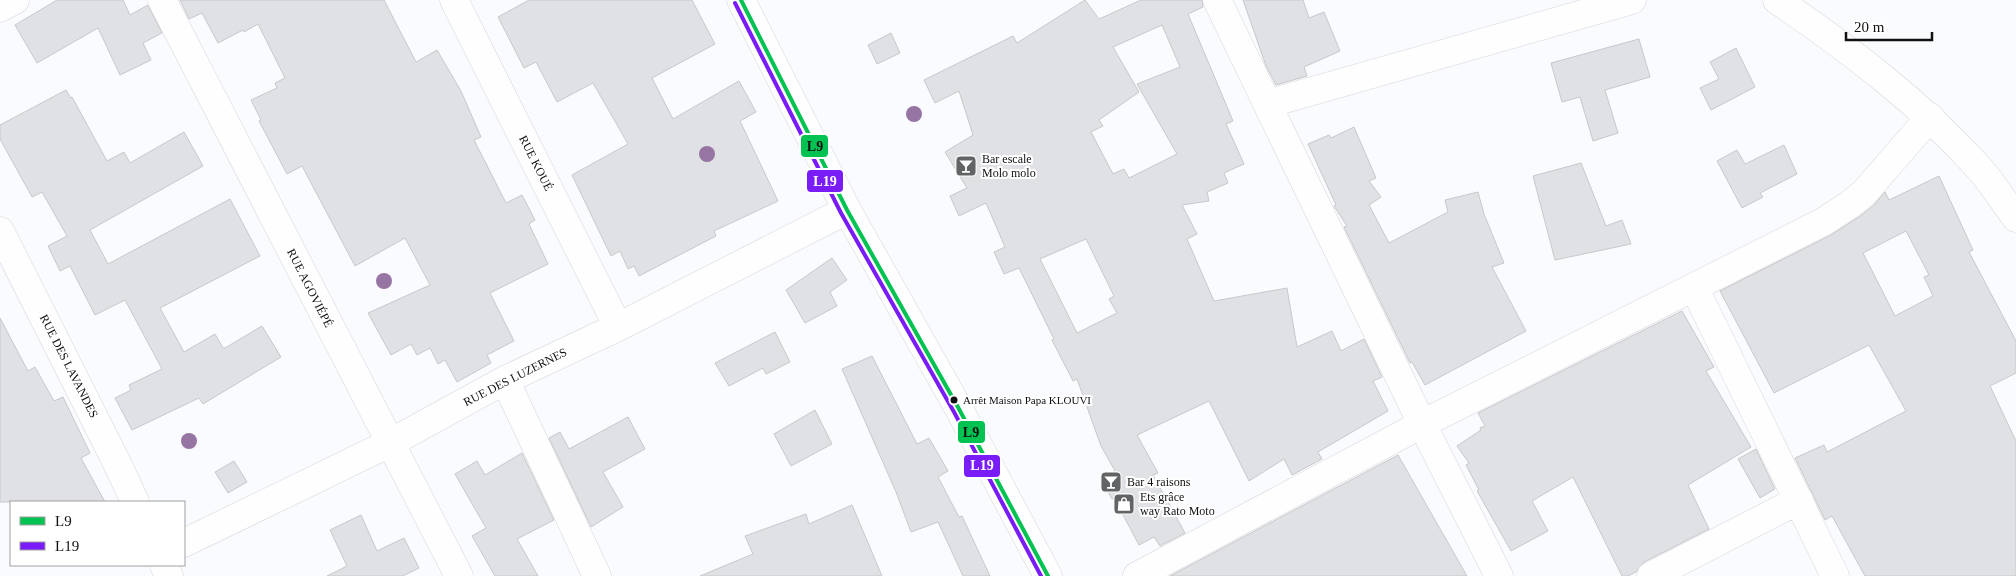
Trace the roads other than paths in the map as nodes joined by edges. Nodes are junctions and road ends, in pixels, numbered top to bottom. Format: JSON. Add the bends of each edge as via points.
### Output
{"nodes":[{"id":1,"x":15,"y":0,"type":"edge"},
{"id":2,"x":162,"y":0,"type":"edge"},
{"id":3,"x":454,"y":0,"type":"edge"},
{"id":4,"x":741,"y":0,"type":"edge"},
{"id":5,"x":1217,"y":0,"type":"edge"},
{"id":6,"x":1632,"y":0,"type":"edge"},
{"id":7,"x":1777,"y":0,"type":"edge"},
{"id":8,"x":0,"y":8,"type":"edge"},
{"id":9,"x":1267,"y":104,"type":"junction"},
{"id":10,"x":1930,"y":117,"type":"junction"},
{"id":11,"x":847,"y":210,"type":"junction"},
{"id":12,"x":2016,"y":218,"type":"edge"},
{"id":13,"x":0,"y":231,"type":"edge"},
{"id":14,"x":1694,"y":287,"type":"junction"},
{"id":15,"x":618,"y":327,"type":"junction"},
{"id":16,"x":505,"y":380,"type":"junction"},
{"id":17,"x":1422,"y":424,"type":"junction"},
{"id":18,"x":390,"y":443,"type":"junction"},
{"id":19,"x":1799,"y":500,"type":"junction"},
{"id":20,"x":135,"y":501,"type":"edge"},
{"id":21,"x":185,"y":543,"type":"edge"},
{"id":22,"x":459,"y":576,"type":"edge"},
{"id":23,"x":597,"y":576,"type":"edge"},
{"id":24,"x":1048,"y":576,"type":"edge"},
{"id":25,"x":1137,"y":576,"type":"edge"},
{"id":26,"x":1499,"y":576,"type":"edge"},
{"id":27,"x":1651,"y":576,"type":"edge"},
{"id":28,"x":1835,"y":576,"type":"edge"}],
"edges":[{"from":1,"to":8,"type":"street"},
{"from":2,"to":18,"type":"street","name":"RUE AGOVIÉPÉ"},
{"from":3,"to":15,"type":"street","name":"RUE KOUÉ"},
{"from":4,"to":11,"type":"street"},
{"from":5,"to":9,"type":"street"},
{"from":6,"to":9,"type":"street"},
{"from":7,"to":10,"type":"street","via":[[1833,38]]},
{"from":9,"to":17,"type":"street"},
{"from":10,"to":12,"type":"street","via":[[1979,168]]},
{"from":10,"to":14,"type":"street","via":[[1864,193],[1849,205],[1823,222]]},
{"from":11,"to":15,"type":"street","name":"RUE DES LUZERNES"},
{"from":11,"to":24,"type":"street"},
{"from":13,"to":20,"type":"street","name":"RUE DES LAVANDES"},
{"from":14,"to":17,"type":"street"},
{"from":14,"to":19,"type":"street"},
{"from":15,"to":16,"type":"street","name":"RUE DES LUZERNES"},
{"from":16,"to":18,"type":"street","name":"RUE DES LUZERNES"},
{"from":16,"to":23,"type":"street"},
{"from":17,"to":25,"type":"street"},
{"from":17,"to":26,"type":"street"},
{"from":18,"to":21,"type":"street","name":"RUE DES LUZERNES"},
{"from":18,"to":22,"type":"street","name":"RUE AGOVIÉPÉ"},
{"from":19,"to":27,"type":"street"},
{"from":19,"to":28,"type":"street"}]}
